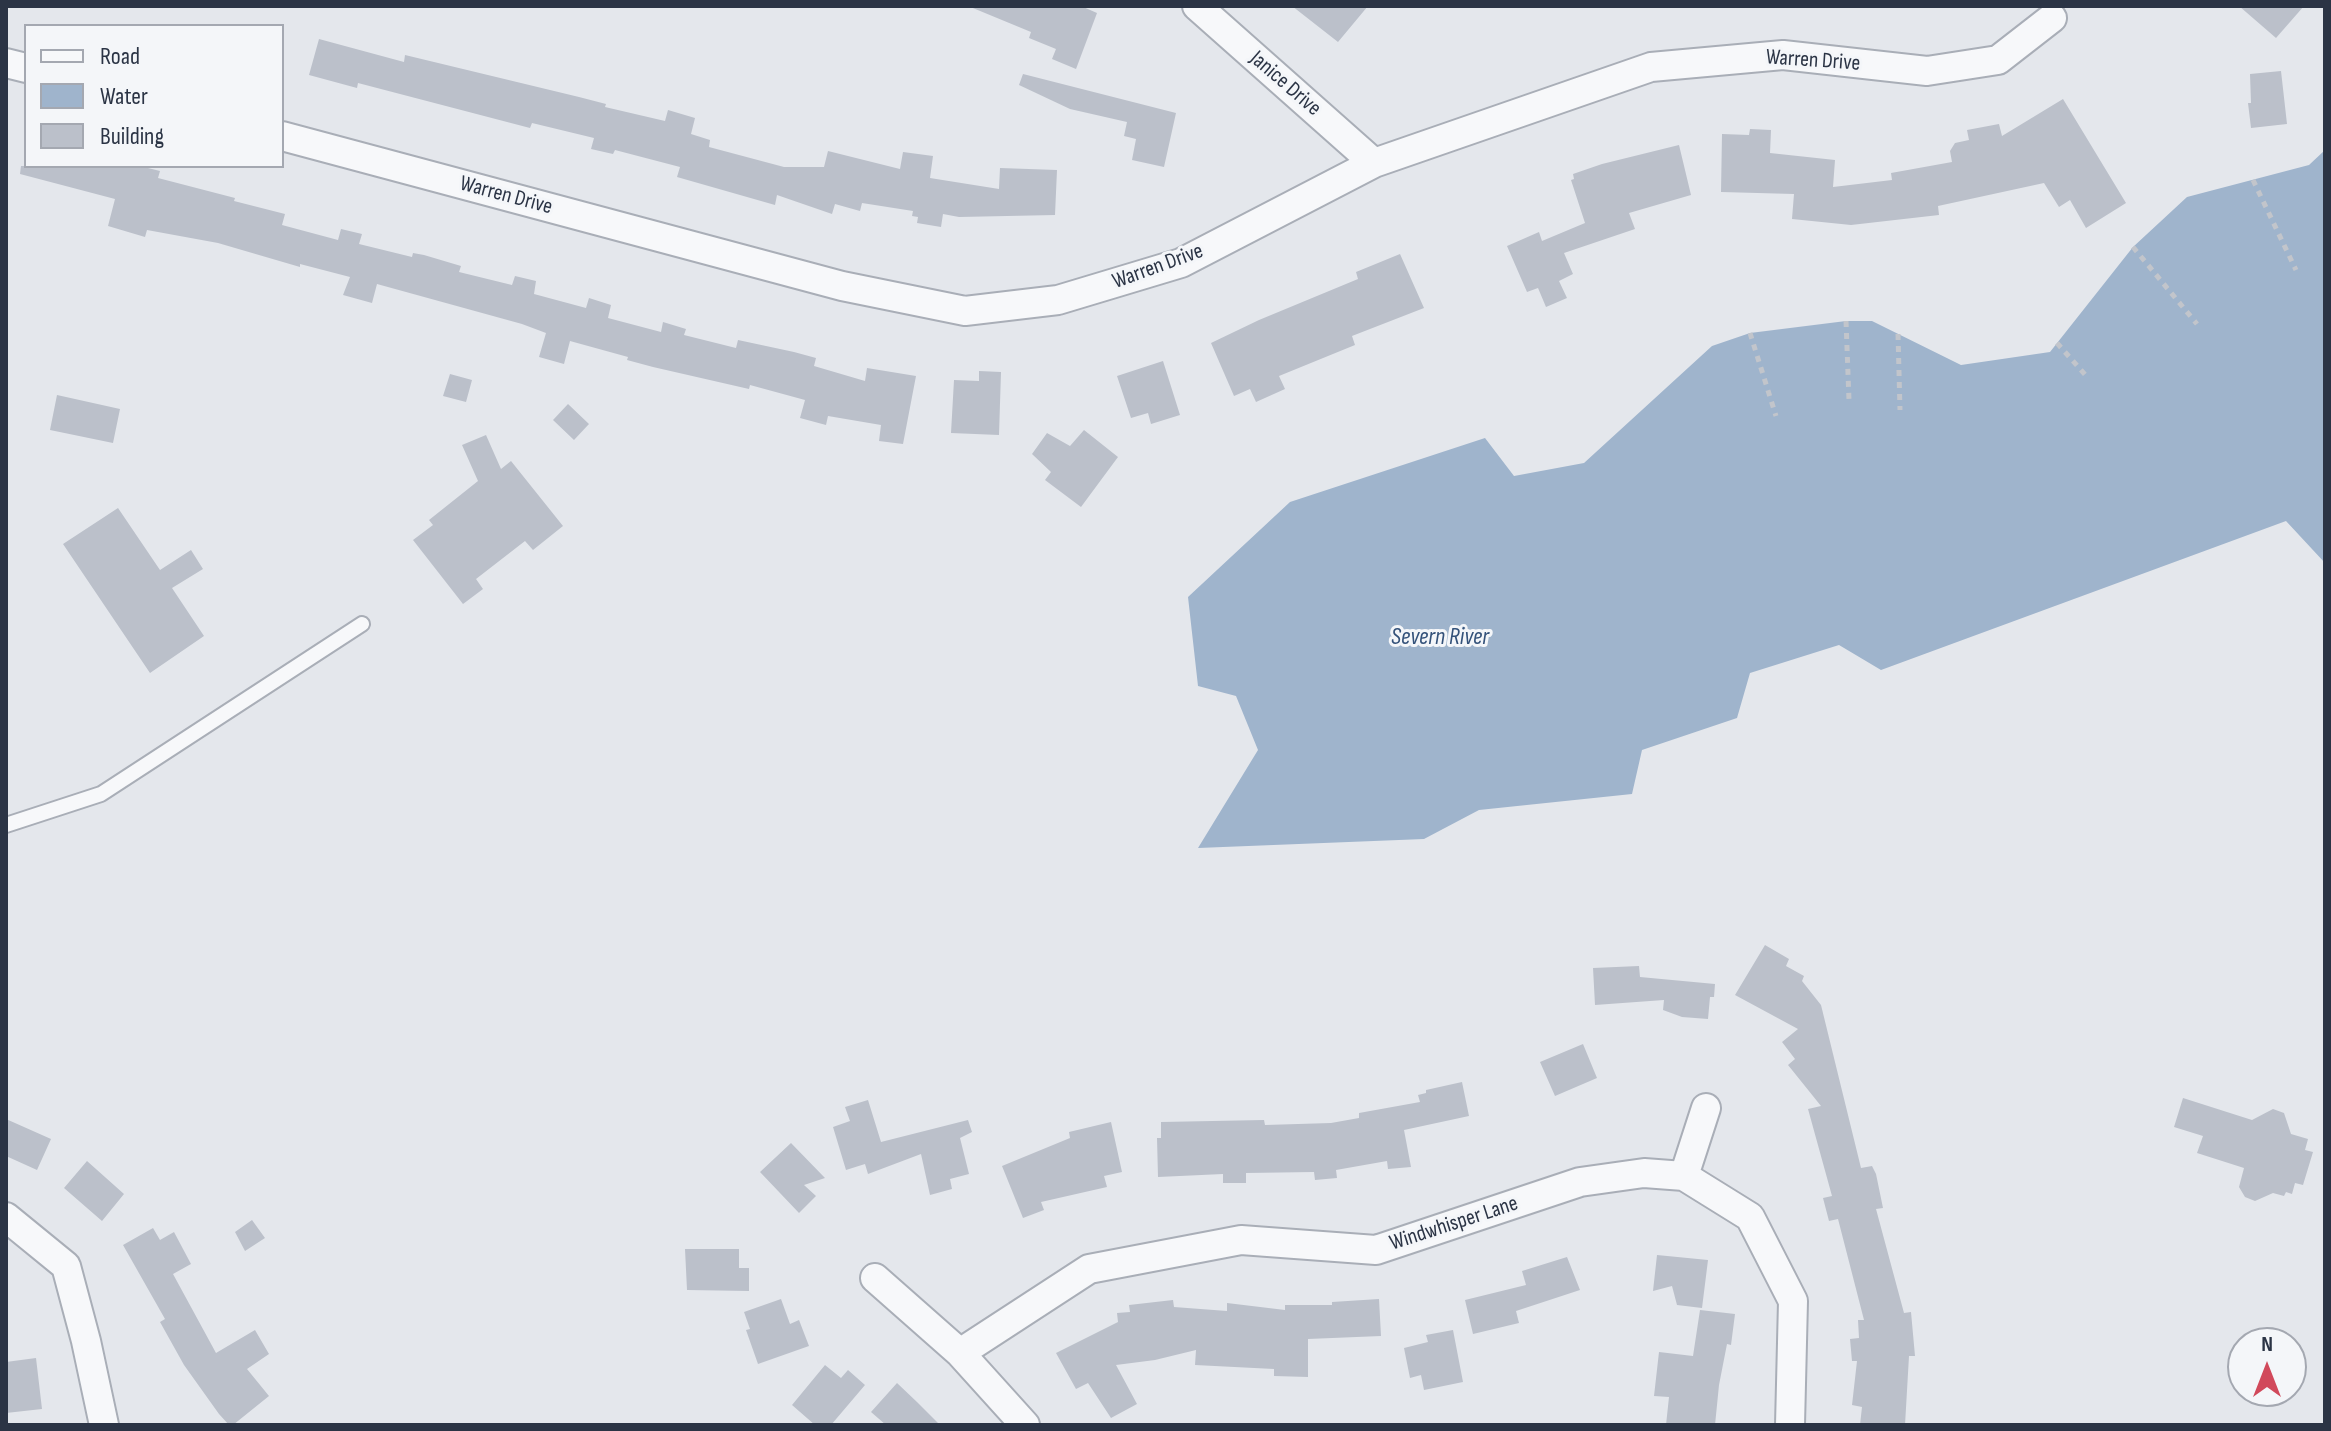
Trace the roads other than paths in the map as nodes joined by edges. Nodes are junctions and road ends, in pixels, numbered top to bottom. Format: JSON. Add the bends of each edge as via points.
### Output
{"nodes":[{"id":1,"x":1197,"y":6,"type":"edge"},
{"id":2,"x":2052,"y":18,"type":"dead end"},
{"id":3,"x":284,"y":137,"type":"edge"},
{"id":4,"x":1374,"y":163,"type":"junction"},
{"id":5,"x":362,"y":624,"type":"dead end"},
{"id":6,"x":6,"y":825,"type":"edge"},
{"id":7,"x":1706,"y":1108,"type":"dead end"},
{"id":8,"x":1684,"y":1176,"type":"junction"},
{"id":9,"x":6,"y":1217,"type":"edge"},
{"id":10,"x":875,"y":1278,"type":"dead end"},
{"id":11,"x":960,"y":1353,"type":"junction"},
{"id":12,"x":104,"y":1425,"type":"edge"},
{"id":13,"x":1025,"y":1425,"type":"edge"},
{"id":14,"x":1790,"y":1425,"type":"edge"}],
"edges":[{"from":1,"to":4,"type":"street","name":"Janice Drive"},
{"from":2,"to":4,"type":"street","name":"Warren Drive","via":[[1998,60],[1927,71],[1783,55],[1651,67]]},
{"from":3,"to":4,"type":"street","name":"Warren Drive","via":[[842,286],[965,311],[1058,300],[1181,263]]},
{"from":5,"to":6,"type":"lane","via":[[101,794]]},
{"from":7,"to":8,"type":"street"},
{"from":8,"to":11,"type":"street","name":"Windwhisper Lane","via":[[1644,1173],[1580,1182],[1376,1250],[1241,1240],[1089,1269]]},
{"from":8,"to":14,"type":"street","name":"Windwhisper Lane","via":[[1750,1217],[1793,1301]]},
{"from":9,"to":12,"type":"street","via":[[66,1266]]},
{"from":10,"to":11,"type":"street"},
{"from":11,"to":13,"type":"street"}]}
